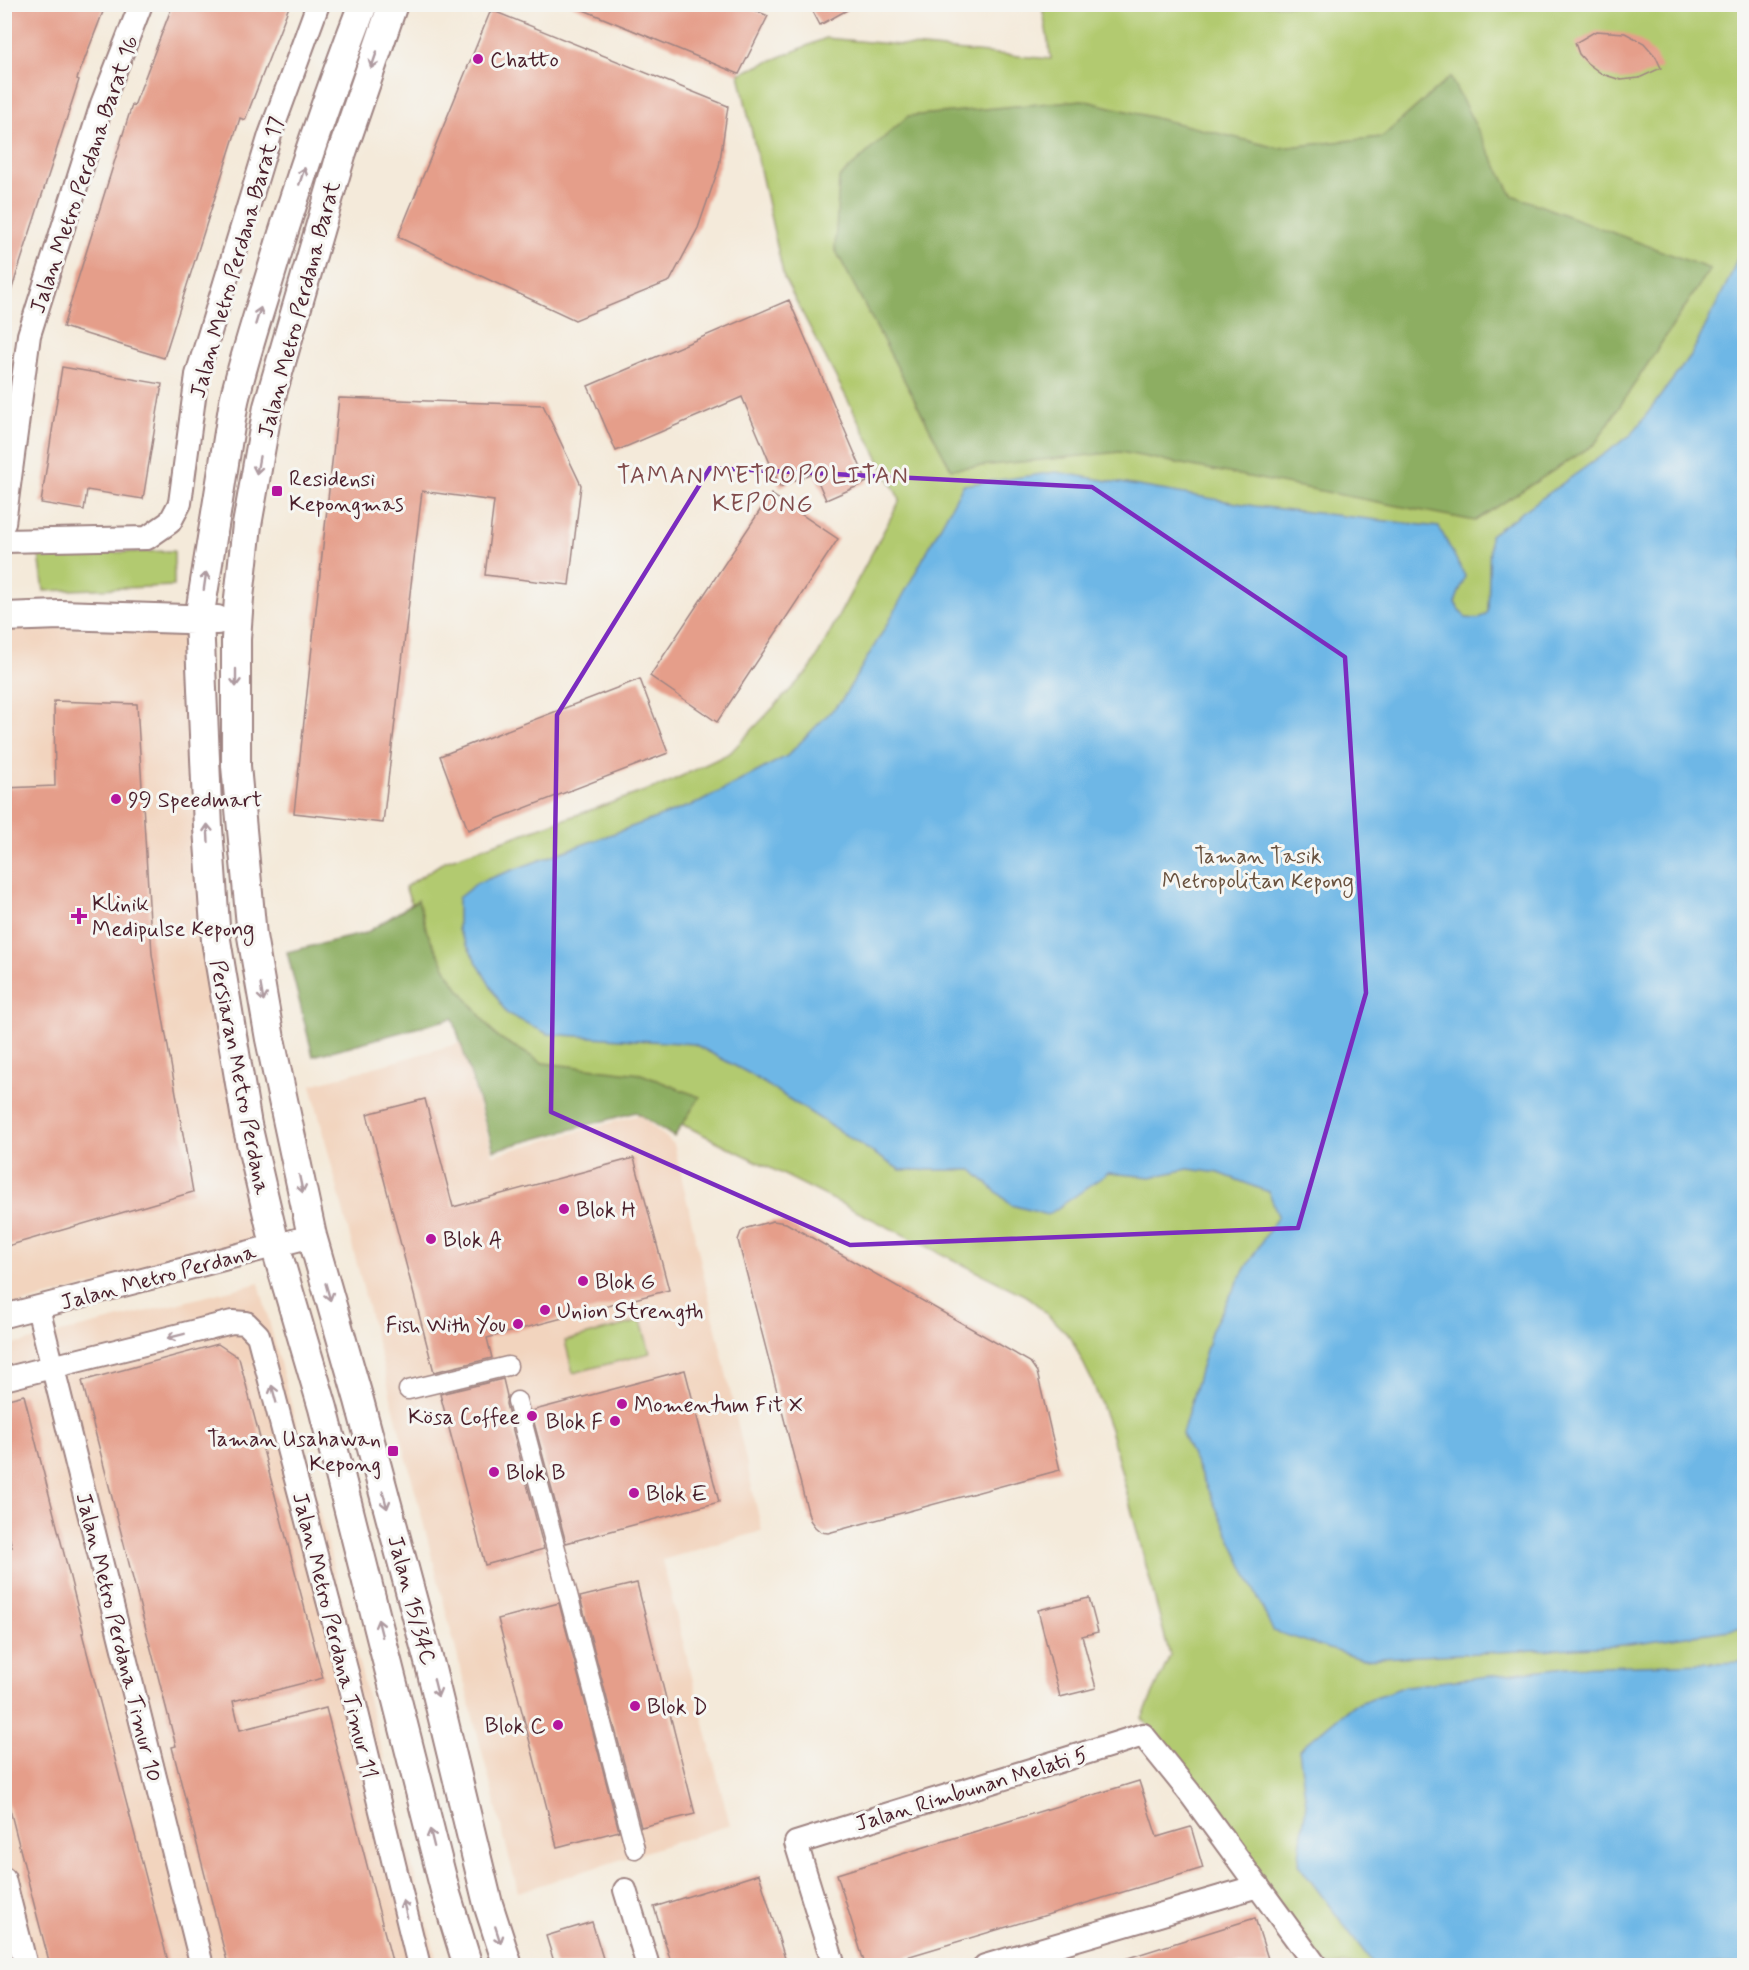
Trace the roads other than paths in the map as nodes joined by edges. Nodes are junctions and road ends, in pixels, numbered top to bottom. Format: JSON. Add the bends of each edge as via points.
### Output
{"nodes":[{"id":1,"x":141,"y":4,"type":"edge"},
{"id":2,"x":318,"y":4,"type":"edge"},
{"id":3,"x":363,"y":4,"type":"edge"},
{"id":4,"x":393,"y":4,"type":"edge"},
{"id":5,"x":4,"y":523,"type":"edge"},
{"id":6,"x":4,"y":541,"type":"edge"},
{"id":7,"x":4,"y":617,"type":"edge"},
{"id":8,"x":200,"y":619,"type":"junction"},
{"id":9,"x":237,"y":620,"type":"junction"},
{"id":10,"x":312,"y":1236,"type":"junction"},
{"id":11,"x":275,"y":1245,"type":"junction"},
{"id":12,"x":38,"y":1308,"type":"junction"},
{"id":13,"x":4,"y":1316,"type":"edge"},
{"id":14,"x":508,"y":1366,"type":"dead end"},
{"id":15,"x":52,"y":1367,"type":"junction"},
{"id":16,"x":4,"y":1379,"type":"edge"},
{"id":17,"x":408,"y":1390,"type":"dead end"},
{"id":18,"x":517,"y":1401,"type":"dead end"},
{"id":19,"x":635,"y":1849,"type":"dead end"},
{"id":20,"x":4,"y":1879,"type":"edge"},
{"id":21,"x":1258,"y":1886,"type":"junction"},
{"id":22,"x":625,"y":1890,"type":"dead end"},
{"id":23,"x":26,"y":1965,"type":"edge"},
{"id":24,"x":202,"y":1965,"type":"edge"},
{"id":25,"x":419,"y":1965,"type":"edge"},
{"id":26,"x":468,"y":1965,"type":"edge"},
{"id":27,"x":508,"y":1965,"type":"edge"},
{"id":28,"x":648,"y":1965,"type":"edge"},
{"id":29,"x":834,"y":1965,"type":"edge"},
{"id":30,"x":985,"y":1965,"type":"edge"},
{"id":31,"x":1316,"y":1965,"type":"edge"}],
"edges":[{"from":1,"to":5,"type":"street","name":"Jalan Metro Perdana Barat 16","via":[[102,104],[29,335]]},
{"from":2,"to":6,"type":"street","name":"Jalan Metro Perdana Barat 17","via":[[270,135],[197,375],[180,503],[170,522],[147,538]]},
{"from":8,"to":3,"type":"street","name":"Jalan Metro Perdana Barat","one_way":true,"via":[[241,372],[325,104]]},
{"from":4,"to":9,"type":"street","name":"Jalan Metro Perdana Barat","one_way":true,"via":[[341,155],[273,386],[248,525]]},
{"from":7,"to":8,"type":"street"},
{"from":8,"to":9,"type":"street"},
{"from":11,"to":8,"type":"street","name":"Persiaran Metro Perdana","one_way":true,"via":[[247,1125],[213,914]]},
{"from":9,"to":10,"type":"street","name":"Persiaran Metro Perdana","one_way":true,"via":[[236,766],[252,936]]},
{"from":10,"to":11,"type":"street","name":"Jalan Metro Perdana"},
{"from":10,"to":27,"type":"street","name":"Jalan 15/34C","one_way":true,"via":[[431,1669],[488,1904]]},
{"from":11,"to":12,"type":"street","name":"Jalan Metro Perdana"},
{"from":26,"to":11,"type":"street","name":"Jalan 15/34C","one_way":true,"via":[[446,1894],[323,1408]]},
{"from":12,"to":13,"type":"street","name":"Jalan Metro Perdana"},
{"from":12,"to":15,"type":"street","name":"Jalan Metro Perdana Timur 10"},
{"from":14,"to":17,"type":"street"},
{"from":15,"to":16,"type":"street"},
{"from":15,"to":24,"type":"street","name":"Jalan Metro Perdana Timur 10"},
{"from":25,"to":15,"type":"street","name":"Jalan Metro Perdana Timur 11","one_way":true,"via":[[258,1335],[246,1323],[232,1322]]},
{"from":18,"to":19,"type":"street"},
{"from":20,"to":23,"type":"street"},
{"from":21,"to":29,"type":"street","name":"Jalan Rimbunan Melati 5","via":[[1190,1792],[1146,1737],[1140,1735],[796,1843]]},
{"from":21,"to":30,"type":"street"},
{"from":21,"to":31,"type":"street"},
{"from":22,"to":28,"type":"street"}]}
